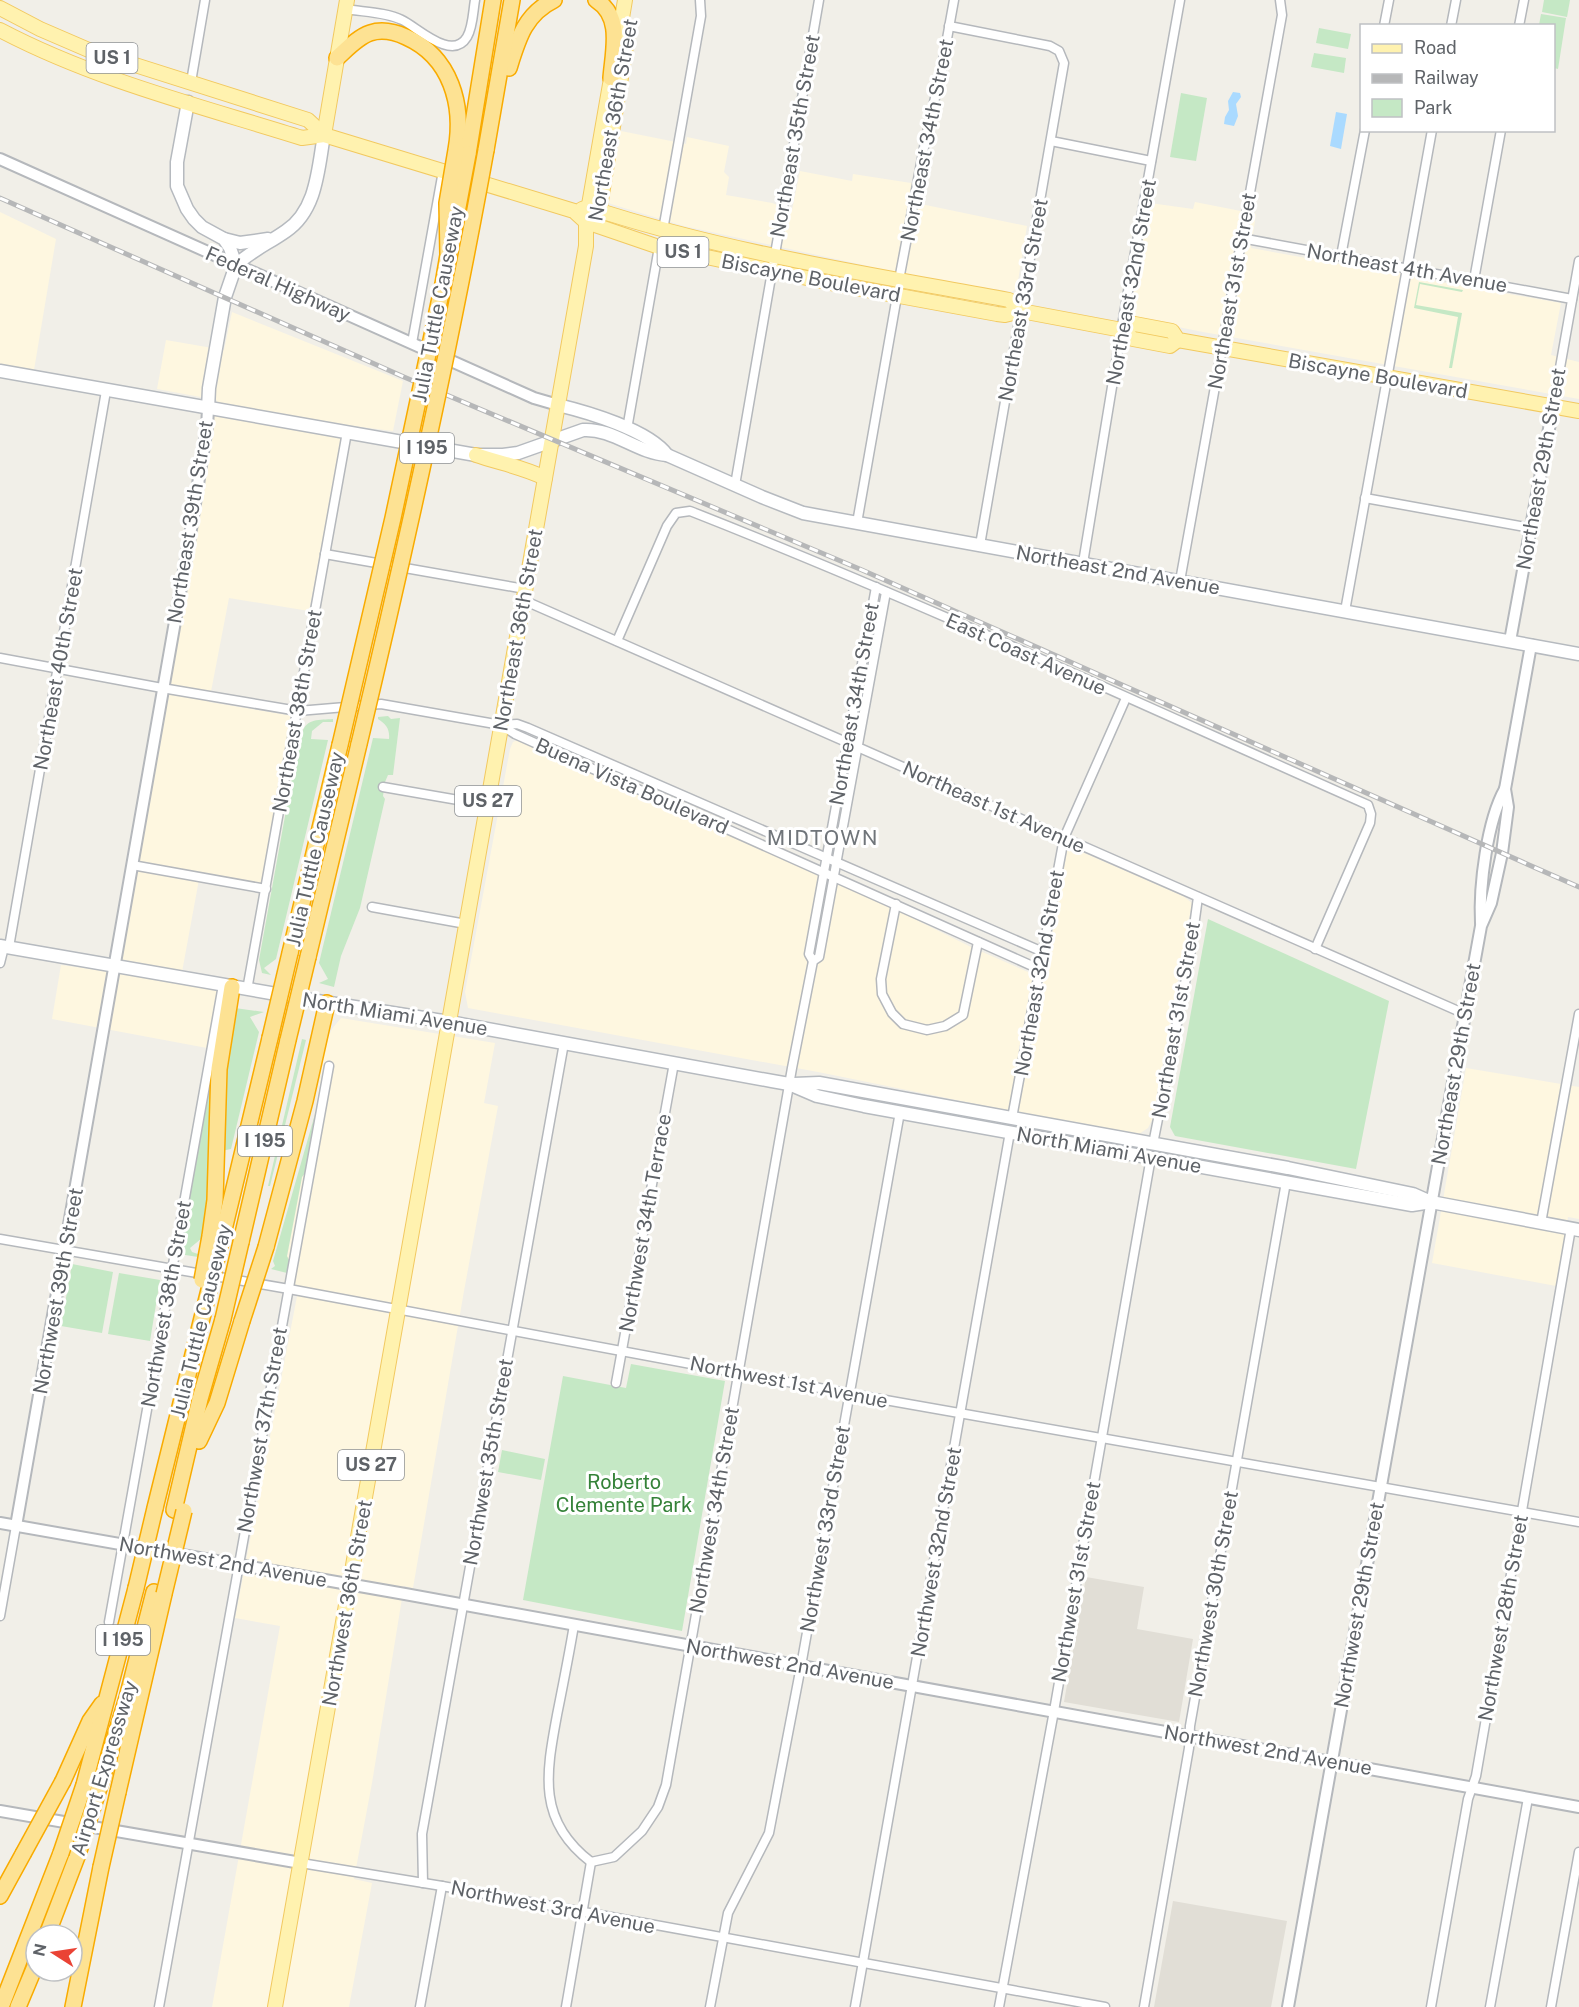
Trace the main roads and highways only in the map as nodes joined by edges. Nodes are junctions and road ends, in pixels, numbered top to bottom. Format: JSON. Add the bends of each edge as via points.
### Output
{"nodes":[{"id":1,"x":493,"y":0,"type":"edge"},
{"id":2,"x":512,"y":0,"type":"edge"},
{"id":3,"x":554,"y":0,"type":"edge"},
{"id":4,"x":596,"y":0,"type":"edge"},
{"id":5,"x":625,"y":0,"type":"edge"},
{"id":6,"x":634,"y":0,"type":"edge"},
{"id":7,"x":347,"y":4,"type":"edge"},
{"id":8,"x":0,"y":8,"type":"edge"},
{"id":9,"x":0,"y":30,"type":"edge"},
{"id":10,"x":337,"y":58,"type":"junction"},
{"id":11,"x":64,"y":61,"type":"junction"},
{"id":12,"x":611,"y":78,"type":"junction"},
{"id":13,"x":191,"y":82,"type":"junction"},
{"id":14,"x":188,"y":102,"type":"junction"},
{"id":15,"x":492,"y":119,"type":"junction"},
{"id":16,"x":324,"y":135,"type":"junction"},
{"id":17,"x":462,"y":152,"type":"junction"},
{"id":18,"x":593,"y":209,"type":"junction"},
{"id":19,"x":574,"y":211,"type":"junction"},
{"id":20,"x":591,"y":224,"type":"junction"},
{"id":21,"x":275,"y":237,"type":"junction"},
{"id":22,"x":224,"y":239,"type":"junction"},
{"id":23,"x":236,"y":265,"type":"junction"},
{"id":24,"x":1020,"y":311,"type":"junction"},
{"id":25,"x":0,"y":371,"type":"edge"},
{"id":26,"x":558,"y":405,"type":"junction"},
{"id":27,"x":208,"y":409,"type":"junction"},
{"id":28,"x":1579,"y":411,"type":"edge"},
{"id":29,"x":552,"y":442,"type":"junction"},
{"id":30,"x":476,"y":455,"type":"junction"},
{"id":31,"x":667,"y":455,"type":"junction"},
{"id":32,"x":545,"y":478,"type":"junction"},
{"id":33,"x":1579,"y":654,"type":"edge"},
{"id":34,"x":4,"y":947,"type":"edge"},
{"id":35,"x":227,"y":986,"type":"junction"},
{"id":36,"x":327,"y":1003,"type":"junction"},
{"id":37,"x":450,"y":1022,"type":"junction"},
{"id":38,"x":789,"y":1084,"type":"junction"},
{"id":39,"x":864,"y":1106,"type":"junction"},
{"id":40,"x":1012,"y":1118,"type":"junction"},
{"id":41,"x":1032,"y":1136,"type":"junction"},
{"id":42,"x":1153,"y":1143,"type":"junction"},
{"id":43,"x":1150,"y":1158,"type":"junction"},
{"id":44,"x":1254,"y":1162,"type":"junction"},
{"id":45,"x":1431,"y":1202,"type":"junction"},
{"id":46,"x":1575,"y":1229,"type":"edge"},
{"id":47,"x":216,"y":1237,"type":"junction"},
{"id":48,"x":223,"y":1319,"type":"junction"},
{"id":49,"x":199,"y":1441,"type":"junction"},
{"id":50,"x":179,"y":1511,"type":"junction"},
{"id":51,"x":159,"y":1593,"type":"junction"},
{"id":52,"x":110,"y":1691,"type":"junction"},
{"id":53,"x":101,"y":1867,"type":"junction"},
{"id":54,"x":0,"y":1896,"type":"edge"},
{"id":55,"x":52,"y":1923,"type":"edge"},
{"id":56,"x":83,"y":1923,"type":"edge"},
{"id":57,"x":28,"y":1983,"type":"edge"},
{"id":58,"x":69,"y":1983,"type":"edge"},
{"id":59,"x":1,"y":2007,"type":"edge"},
{"id":60,"x":18,"y":2007,"type":"edge"},
{"id":61,"x":63,"y":2007,"type":"edge"},
{"id":62,"x":74,"y":2007,"type":"edge"},
{"id":63,"x":275,"y":2007,"type":"edge"}],
"edges":[{"from":1,"to":17,"type":"highway","name":"Julia Tuttle Causeway","number":"I 195"},
{"from":2,"to":15,"type":"highway","name":"Julia Tuttle Causeway","number":"I 195"},
{"from":3,"to":15,"type":"highway","via":[[537,11],[520,33]]},
{"from":4,"to":12,"type":"highway","via":[[608,10],[614,25]]},
{"from":5,"to":12,"type":"main road","name":"Northeast 36th Street"},
{"from":6,"to":18,"type":"main road","name":"Northeast 36th Street"},
{"from":7,"to":10,"type":"main road"},
{"from":8,"to":13,"type":"main road","name":"Biscayne Boulevard","number":"US 1","via":[[91,51]]},
{"from":9,"to":11,"type":"main road","name":"Biscayne Boulevard","number":"US 1"},
{"from":10,"to":16,"type":"main road"},
{"from":10,"to":17,"type":"highway","via":[[363,36],[386,31],[428,50],[452,86]]},
{"from":11,"to":13,"type":"main road","via":[[94,60],[179,87]]},
{"from":11,"to":14,"type":"main road","name":"Biscayne Boulevard","number":"US 1"},
{"from":12,"to":18,"type":"main road","name":"Northeast 36th Street"},
{"from":13,"to":16,"type":"main road","name":"Biscayne Boulevard","number":"US 1","via":[[308,120]]},
{"from":14,"to":16,"type":"main road","name":"Biscayne Boulevard","number":"US 1","via":[[302,138]]},
{"from":14,"to":22,"type":"main road","via":[[177,162],[177,186],[194,219]]},
{"from":15,"to":48,"type":"highway","name":"Julia Tuttle Causeway","number":"I 195","bridge":true,"via":[[417,492]]},
{"from":16,"to":19,"type":"main road","name":"Biscayne Boulevard","number":"US 1"},
{"from":16,"to":21,"type":"main road","via":[[308,207],[291,227]]},
{"from":17,"to":47,"type":"highway","name":"Julia Tuttle Causeway","number":"I 195","bridge":true,"via":[[448,255],[393,518],[270,1038]]},
{"from":18,"to":19,"type":"main road"},
{"from":18,"to":20,"type":"main road","name":"Northeast 36th Street"},
{"from":18,"to":24,"type":"main road","name":"Biscayne Boulevard","number":"US 1","via":[[663,231],[1009,300]]},
{"from":19,"to":20,"type":"main road","name":"Biscayne Boulevard","number":"US 1"},
{"from":20,"to":24,"type":"main road","name":"Biscayne Boulevard","number":"US 1","via":[[659,247],[772,271],[1005,315]]},
{"from":20,"to":26,"type":"main road","name":"Northeast 36th Street","number":"US 27"},
{"from":21,"to":22,"type":"main road","via":[[240,243]]},
{"from":21,"to":23,"type":"main road"},
{"from":22,"to":23,"type":"main road"},
{"from":23,"to":27,"type":"main road","name":"Northeast 39th Street","via":[[225,297]]},
{"from":24,"to":28,"type":"main road","name":"Biscayne Boulevard","number":"US 1","via":[[1122,330],[1136,324],[1172,331],[1178,340]]},
{"from":25,"to":27,"type":"main road","name":"Northeast 2nd Avenue"},
{"from":26,"to":29,"type":"main road","name":"Northeast 36th Street","number":"US 27"},
{"from":26,"to":31,"type":"main road","name":"Northeast 2nd Avenue","via":[[601,417],[660,446]]},
{"from":27,"to":30,"type":"main road","name":"Northeast 2nd Avenue"},
{"from":29,"to":30,"type":"main road","name":"Northeast 2nd Avenue","via":[[518,453]]},
{"from":29,"to":31,"type":"main road","name":"Northeast 2nd Avenue","via":[[593,430]]},
{"from":29,"to":32,"type":"main road","name":"Northeast 36th Street","number":"US 27"},
{"from":30,"to":32,"type":"main road"},
{"from":31,"to":33,"type":"main road","name":"Northeast 2nd Avenue","via":[[793,510]]},
{"from":32,"to":37,"type":"main road","name":"Northeast 36th Street","number":"US 27"},
{"from":34,"to":35,"type":"main road","name":"North Miami Avenue"},
{"from":35,"to":36,"type":"main road","name":"North Miami Avenue"},
{"from":35,"to":47,"type":"highway","via":[[219,1069]]},
{"from":36,"to":37,"type":"main road","name":"North Miami Avenue"},
{"from":36,"to":49,"type":"highway","bridge":true,"via":[[266,1247],[217,1403]]},
{"from":37,"to":38,"type":"main road","name":"North Miami Avenue"},
{"from":37,"to":63,"type":"main road","name":"Northwest 36th Street","number":"US 27"},
{"from":38,"to":39,"type":"main road","name":"North Miami Avenue","via":[[817,1096]]},
{"from":38,"to":40,"type":"main road","name":"North Miami Avenue","via":[[819,1083]]},
{"from":39,"to":40,"type":"main road","via":[[890,1103],[995,1122]]},
{"from":39,"to":41,"type":"main road","name":"North Miami Avenue"},
{"from":40,"to":42,"type":"main road","name":"North Miami Avenue"},
{"from":41,"to":42,"type":"main road","via":[[1062,1134],[1136,1148]]},
{"from":41,"to":43,"type":"main road","name":"North Miami Avenue"},
{"from":42,"to":44,"type":"main road","name":"North Miami Avenue"},
{"from":43,"to":44,"type":"main road","via":[[1167,1153],[1214,1162]]},
{"from":43,"to":45,"type":"main road","name":"North Miami Avenue","via":[[1412,1205]]},
{"from":44,"to":45,"type":"main road","name":"North Miami Avenue","via":[[1413,1194]]},
{"from":45,"to":46,"type":"main road","name":"North Miami Avenue"},
{"from":47,"to":52,"type":"highway","name":"Julia Tuttle Causeway","number":"I 195","bridge":true,"via":[[193,1349]]},
{"from":48,"to":49,"type":"highway"},
{"from":48,"to":50,"type":"highway","via":[[200,1399]]},
{"from":49,"to":50,"type":"highway"},
{"from":50,"to":51,"type":"highway","bridge":true},
{"from":51,"to":53,"type":"highway","bridge":true},
{"from":51,"to":55,"type":"highway","name":"Airport Expressway","bridge":true,"via":[[78,1854]]},
{"from":52,"to":54,"type":"highway","bridge":true,"via":[[90,1721],[63,1781]]},
{"from":52,"to":59,"type":"highway","name":"Airport Expressway","bridge":true,"via":[[61,1853]]},
{"from":53,"to":56,"type":"highway"},
{"from":53,"to":62,"type":"highway"},
{"from":57,"to":60,"type":"highway"},
{"from":58,"to":61,"type":"highway"}]}
